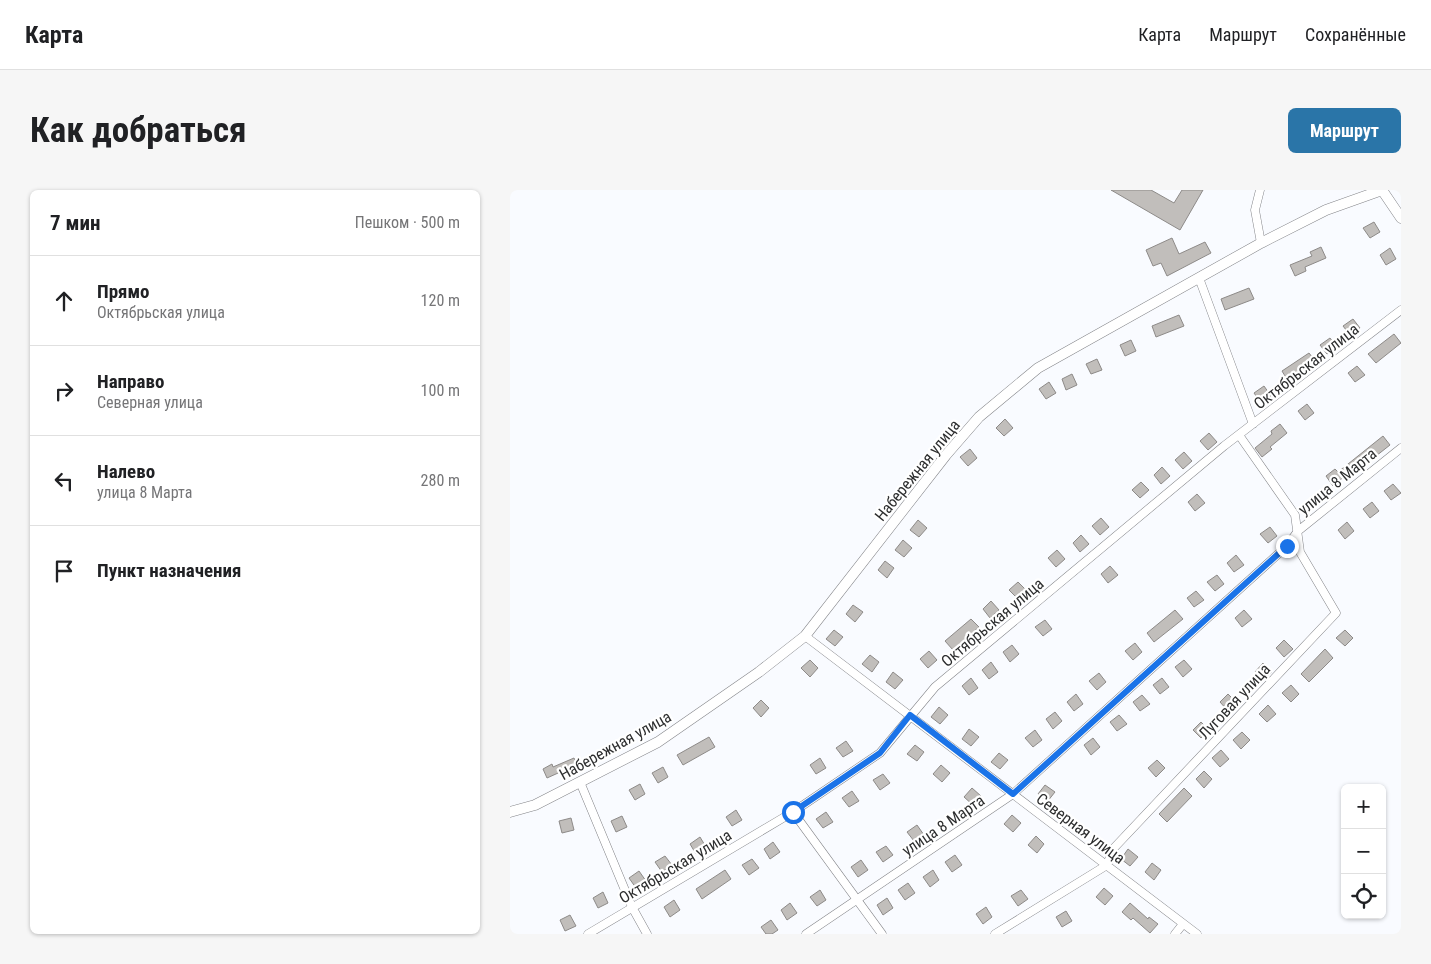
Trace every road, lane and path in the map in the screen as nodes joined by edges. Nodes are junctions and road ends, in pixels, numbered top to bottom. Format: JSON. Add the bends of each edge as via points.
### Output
{"nodes":[{"id":1,"x":1260,"y":190,"type":"edge"},
{"id":2,"x":1382,"y":190,"type":"edge"},
{"id":3,"x":1401,"y":218,"type":"edge"},
{"id":4,"x":1261,"y":244,"type":"junction"},
{"id":5,"x":1199,"y":278,"type":"junction"},
{"id":6,"x":1401,"y":310,"type":"edge"},
{"id":7,"x":1253,"y":424,"type":"junction"},
{"id":8,"x":1239,"y":435,"type":"junction"},
{"id":9,"x":1401,"y":448,"type":"edge"},
{"id":10,"x":1298,"y":531,"type":"junction"},
{"id":11,"x":805,"y":636,"type":"junction"},
{"id":12,"x":910,"y":715,"type":"junction"},
{"id":13,"x":580,"y":782,"type":"junction"},
{"id":14,"x":1013,"y":794,"type":"junction"},
{"id":15,"x":510,"y":812,"type":"edge"},
{"id":16,"x":793,"y":812,"type":"junction"},
{"id":17,"x":1106,"y":865,"type":"junction"},
{"id":18,"x":858,"y":900,"type":"junction"},
{"id":19,"x":632,"y":907,"type":"junction"},
{"id":20,"x":1183,"y":924,"type":"junction"},
{"id":21,"x":588,"y":934,"type":"edge"},
{"id":22,"x":647,"y":934,"type":"edge"},
{"id":23,"x":806,"y":934,"type":"edge"},
{"id":24,"x":882,"y":934,"type":"edge"},
{"id":25,"x":995,"y":934,"type":"edge"},
{"id":26,"x":1175,"y":934,"type":"edge"},
{"id":27,"x":1197,"y":934,"type":"edge"}],
"edges":[{"from":1,"to":4,"type":"street","via":[[1255,210]]},
{"from":2,"to":3,"type":"street"},
{"from":2,"to":4,"type":"street","name":"Набережная улица","via":[[1326,210]]},
{"from":4,"to":5,"type":"street","name":"Набережная улица"},
{"from":5,"to":7,"type":"street"},
{"from":5,"to":11,"type":"street","name":"Набережная улица","via":[[1038,368],[979,417]]},
{"from":6,"to":7,"type":"street","name":"Октябрьская улица"},
{"from":7,"to":8,"type":"street","name":"Октябрьская улица"},
{"from":8,"to":10,"type":"street","name":"Луговая улица","via":[[1295,515]]},
{"from":8,"to":12,"type":"street","name":"Октябрьская улица","via":[[935,687]]},
{"from":9,"to":10,"type":"street","name":"улица 8 Марта"},
{"from":10,"to":14,"type":"street","name":"улица 8 Марта","via":[[1287,546]]},
{"from":10,"to":17,"type":"street","name":"Луговая улица","via":[[1300,552],[1336,613],[1113,849]]},
{"from":11,"to":12,"type":"street","name":"Северная улица"},
{"from":11,"to":13,"type":"street","name":"Набережная улица","via":[[658,742]]},
{"from":12,"to":14,"type":"street","name":"Северная улица"},
{"from":12,"to":16,"type":"street","name":"Октябрьская улица","via":[[880,753]]},
{"from":13,"to":15,"type":"street","name":"Набережная улица","via":[[536,804]]},
{"from":13,"to":19,"type":"street"},
{"from":14,"to":17,"type":"street","name":"Северная улица"},
{"from":14,"to":18,"type":"street","name":"улица 8 Марта"},
{"from":16,"to":18,"type":"street"},
{"from":16,"to":19,"type":"street","name":"Октябрьская улица"},
{"from":17,"to":20,"type":"street","name":"Северная улица"},
{"from":17,"to":25,"type":"street","name":"Луговая улица"},
{"from":18,"to":23,"type":"street","name":"улица 8 Марта"},
{"from":18,"to":24,"type":"street"},
{"from":19,"to":21,"type":"street","name":"Октябрьская улица"},
{"from":19,"to":22,"type":"street"},
{"from":20,"to":26,"type":"street"},
{"from":20,"to":27,"type":"street","name":"Северная улица"}]}
